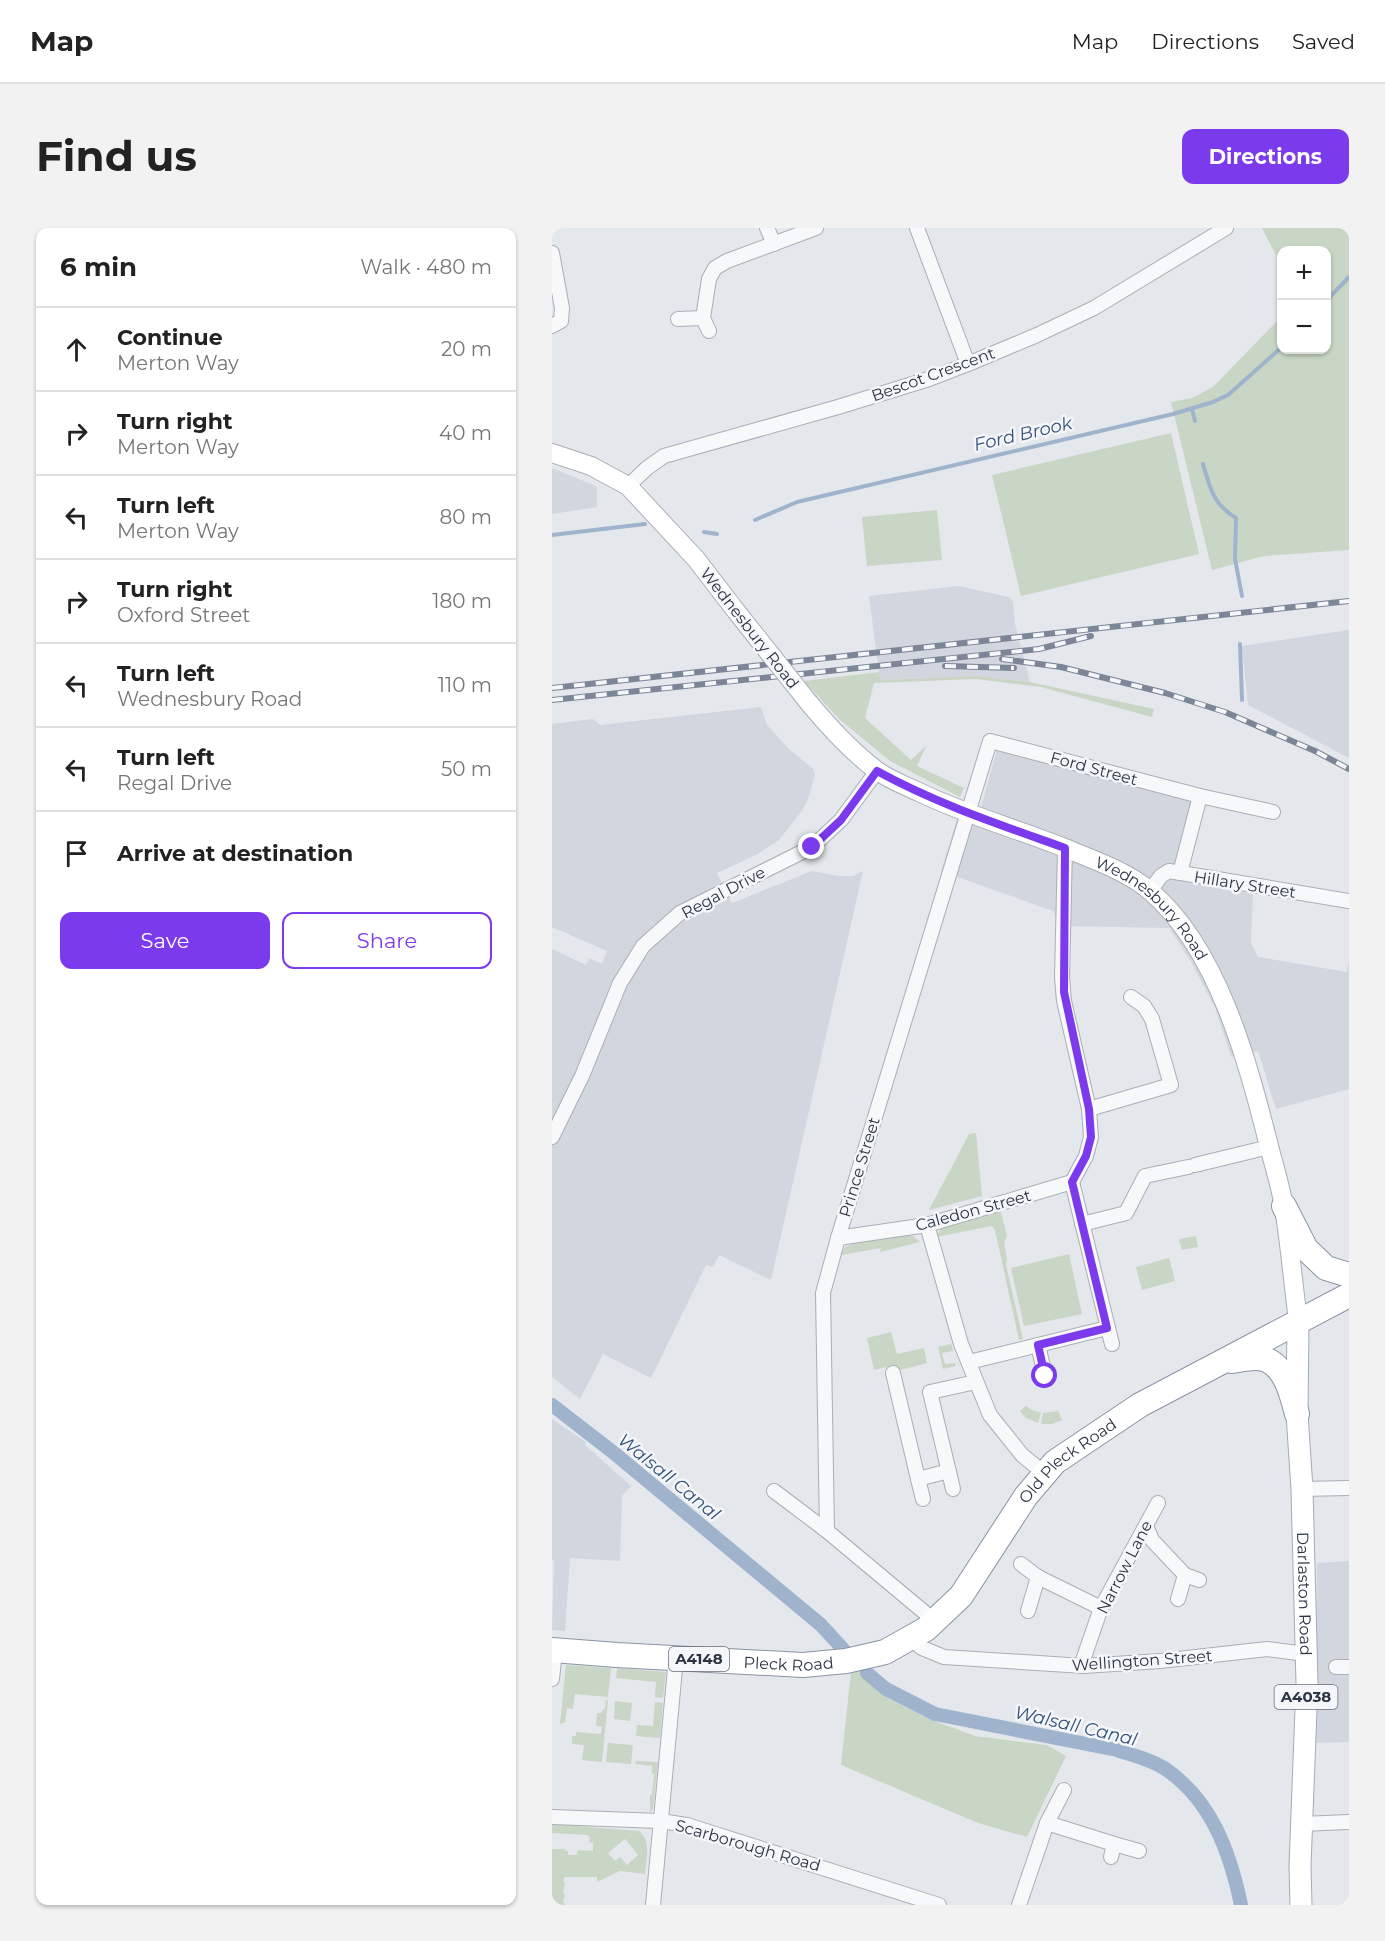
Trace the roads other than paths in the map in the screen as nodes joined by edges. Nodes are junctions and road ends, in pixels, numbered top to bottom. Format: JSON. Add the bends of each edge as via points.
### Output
{"nodes":[{"id":1,"x":767,"y":228,"type":"edge"},
{"id":2,"x":816,"y":228,"type":"edge"},
{"id":3,"x":917,"y":228,"type":"edge"},
{"id":4,"x":1226,"y":228,"type":"edge"},
{"id":5,"x":774,"y":244,"type":"junction"},
{"id":6,"x":552,"y":253,"type":"edge"},
{"id":7,"x":678,"y":319,"type":"dead end"},
{"id":8,"x":552,"y":326,"type":"edge"},
{"id":9,"x":968,"y":364,"type":"junction"},
{"id":10,"x":552,"y":453,"type":"edge"},
{"id":11,"x":628,"y":486,"type":"junction"},
{"id":12,"x":877,"y":771,"type":"junction"},
{"id":13,"x":1200,"y":796,"type":"junction"},
{"id":14,"x":1273,"y":812,"type":"dead end"},
{"id":15,"x":967,"y":813,"type":"junction"},
{"id":16,"x":1065,"y":848,"type":"junction"},
{"id":17,"x":1180,"y":873,"type":"junction"},
{"id":18,"x":1150,"y":891,"type":"junction"},
{"id":19,"x":1349,"y":900,"type":"edge"},
{"id":20,"x":1131,"y":997,"type":"dead end"},
{"id":21,"x":1089,"y":1109,"type":"junction"},
{"id":22,"x":552,"y":1137,"type":"edge"},
{"id":23,"x":1269,"y":1147,"type":"junction"},
{"id":24,"x":1072,"y":1182,"type":"junction"},
{"id":25,"x":1284,"y":1206,"type":"junction"},
{"id":26,"x":1082,"y":1224,"type":"junction"},
{"id":27,"x":927,"y":1225,"type":"junction"},
{"id":28,"x":838,"y":1238,"type":"junction"},
{"id":29,"x":1349,"y":1275,"type":"edge"},
{"id":30,"x":1349,"y":1295,"type":"edge"},
{"id":31,"x":1298,"y":1320,"type":"junction"},
{"id":32,"x":1107,"y":1328,"type":"junction"},
{"id":33,"x":1112,"y":1344,"type":"dead end"},
{"id":34,"x":1038,"y":1345,"type":"junction"},
{"id":35,"x":969,"y":1362,"type":"junction"},
{"id":36,"x":1221,"y":1362,"type":"junction"},
{"id":37,"x":893,"y":1373,"type":"dead end"},
{"id":38,"x":1045,"y":1376,"type":"dead end"},
{"id":39,"x":976,"y":1382,"type":"junction"},
{"id":40,"x":1297,"y":1414,"type":"junction"},
{"id":41,"x":949,"y":1470,"type":"junction"},
{"id":42,"x":1044,"y":1473,"type":"junction"},
{"id":43,"x":918,"y":1479,"type":"junction"},
{"id":44,"x":1349,"y":1488,"type":"edge"},
{"id":45,"x":953,"y":1489,"type":"dead end"},
{"id":46,"x":1302,"y":1489,"type":"junction"},
{"id":47,"x":774,"y":1491,"type":"dead end"},
{"id":48,"x":923,"y":1499,"type":"dead end"},
{"id":49,"x":1158,"y":1503,"type":"dead end"},
{"id":50,"x":1146,"y":1526,"type":"junction"},
{"id":51,"x":826,"y":1531,"type":"junction"},
{"id":52,"x":1021,"y":1564,"type":"dead end"},
{"id":53,"x":1185,"y":1575,"type":"junction"},
{"id":54,"x":1038,"y":1577,"type":"junction"},
{"id":55,"x":1199,"y":1580,"type":"dead end"},
{"id":56,"x":1178,"y":1599,"type":"dead end"},
{"id":57,"x":1101,"y":1608,"type":"junction"},
{"id":58,"x":1028,"y":1611,"type":"dead end"},
{"id":59,"x":936,"y":1622,"type":"junction"},
{"id":60,"x":911,"y":1639,"type":"junction"},
{"id":61,"x":553,"y":1650,"type":"edge"},
{"id":62,"x":1306,"y":1654,"type":"junction"},
{"id":63,"x":676,"y":1658,"type":"junction"},
{"id":64,"x":846,"y":1661,"type":"joint"},
{"id":65,"x":1081,"y":1666,"type":"junction"},
{"id":66,"x":552,"y":1678,"type":"edge"},
{"id":67,"x":1064,"y":1790,"type":"dead end"},
{"id":68,"x":552,"y":1817,"type":"edge"},
{"id":69,"x":660,"y":1821,"type":"junction"},
{"id":70,"x":1349,"y":1822,"type":"edge"},
{"id":71,"x":1047,"y":1823,"type":"junction"},
{"id":72,"x":1301,"y":1824,"type":"junction"},
{"id":73,"x":1139,"y":1851,"type":"dead end"},
{"id":74,"x":653,"y":1905,"type":"edge"},
{"id":75,"x":939,"y":1905,"type":"edge"},
{"id":76,"x":1019,"y":1905,"type":"edge"},
{"id":77,"x":1301,"y":1905,"type":"edge"}],
"edges":[{"from":1,"to":5,"type":"street"},
{"from":2,"to":5,"type":"street"},
{"from":3,"to":9,"type":"street"},
{"from":4,"to":9,"type":"street","name":"Bescot Crescent","via":[[1094,308]]},
{"from":5,"to":7,"type":"street","via":[[715,268],[709,279],[706,324]]},
{"from":6,"to":8,"type":"street","via":[[562,308],[561,321]]},
{"from":9,"to":11,"type":"street","name":"Bescot Crescent","via":[[838,407],[663,456]]},
{"from":10,"to":11,"type":"street","name":"Wednesbury Road","via":[[591,466]]},
{"from":11,"to":12,"type":"street","name":"Wednesbury Road","bridge":true,"via":[[696,559],[808,703]]},
{"from":12,"to":15,"type":"street","name":"Wednesbury Road"},
{"from":12,"to":22,"type":"street","name":"Regal Drive","via":[[841,820],[812,847],[680,912],[643,946],[620,983]]},
{"from":13,"to":14,"type":"street","name":"Ford Street"},
{"from":13,"to":15,"type":"street","name":"Ford Street","via":[[990,741]]},
{"from":13,"to":17,"type":"street"},
{"from":15,"to":16,"type":"street","name":"Wednesbury Road"},
{"from":15,"to":28,"type":"street","name":"Prince Street"},
{"from":16,"to":18,"type":"street","name":"Wednesbury Road","via":[[1134,879]]},
{"from":16,"to":21,"type":"street","via":[[1064,1001]]},
{"from":17,"to":18,"type":"street","name":"Hillary Street","via":[[1169,871]]},
{"from":17,"to":19,"type":"street","name":"Hillary Street"},
{"from":18,"to":23,"type":"street","name":"Wednesbury Road","via":[[1191,939],[1228,1012],[1250,1068]]},
{"from":20,"to":21,"type":"street","via":[[1144,1006],[1152,1019],[1172,1085]]},
{"from":21,"to":24,"type":"street","via":[[1089,1146]]},
{"from":23,"to":25,"type":"street","name":"Wednesbury Road"},
{"from":23,"to":26,"type":"street","via":[[1145,1176],[1126,1213]]},
{"from":24,"to":26,"type":"street"},
{"from":24,"to":27,"type":"street","name":"Caledon Street"},
{"from":25,"to":29,"type":"highway","via":[[1306,1249],[1326,1268]]},
{"from":25,"to":31,"type":"street","name":"Wednesbury Road"},
{"from":26,"to":32,"type":"street"},
{"from":27,"to":28,"type":"street","name":"Caledon Street"},
{"from":27,"to":35,"type":"street"},
{"from":28,"to":51,"type":"street","name":"Prince Street","via":[[823,1293]]},
{"from":30,"to":31,"type":"highway","number":"A4148"},
{"from":31,"to":36,"type":"highway","name":"Old Pleck Road","number":"A4148"},
{"from":31,"to":40,"type":"main road","name":"Darlaston Road","number":"A4038"},
{"from":32,"to":33,"type":"street"},
{"from":32,"to":34,"type":"street"},
{"from":34,"to":35,"type":"street"},
{"from":34,"to":38,"type":"street"},
{"from":35,"to":39,"type":"street"},
{"from":36,"to":40,"type":"highway","via":[[1258,1358],[1271,1363],[1283,1376]]},
{"from":36,"to":42,"type":"highway","name":"Old Pleck Road","number":"A4148","via":[[1140,1406]]},
{"from":37,"to":43,"type":"street"},
{"from":39,"to":41,"type":"street","via":[[930,1392]]},
{"from":39,"to":42,"type":"street","via":[[990,1415],[1022,1455]]},
{"from":40,"to":46,"type":"main road","name":"Darlaston Road","number":"A4038"},
{"from":41,"to":43,"type":"street"},
{"from":41,"to":45,"type":"street"},
{"from":42,"to":59,"type":"highway","name":"Old Pleck Road","number":"A4148","via":[[971,1583]]},
{"from":43,"to":48,"type":"street"},
{"from":44,"to":46,"type":"street"},
{"from":46,"to":62,"type":"main road","name":"Darlaston Road","number":"A4038"},
{"from":47,"to":51,"type":"street"},
{"from":49,"to":50,"type":"street","name":"Narrow Lane"},
{"from":50,"to":53,"type":"street","via":[[1152,1540]]},
{"from":50,"to":57,"type":"street","name":"Narrow Lane"},
{"from":51,"to":59,"type":"street"},
{"from":52,"to":54,"type":"street"},
{"from":53,"to":55,"type":"street"},
{"from":53,"to":56,"type":"street"},
{"from":54,"to":57,"type":"street"},
{"from":54,"to":58,"type":"street"},
{"from":57,"to":65,"type":"street","name":"Narrow Lane"},
{"from":59,"to":60,"type":"highway","name":"Old Pleck Road","number":"A4148"},
{"from":60,"to":64,"type":"highway","name":"Old Pleck Road","number":"A4148","via":[[885,1652]]},
{"from":60,"to":65,"type":"street","name":"Wellington Street","via":[[944,1657]]},
{"from":61,"to":63,"type":"highway","name":"Pleck Road","number":"A4148"},
{"from":61,"to":66,"type":"street"},
{"from":62,"to":65,"type":"street","name":"Wellington Street","via":[[1268,1649]]},
{"from":62,"to":72,"type":"main road","name":"Darlaston Road","number":"A4038"},
{"from":63,"to":64,"type":"highway","name":"Pleck Road","number":"A4148","via":[[803,1665]]},
{"from":63,"to":69,"type":"street"},
{"from":67,"to":71,"type":"street"},
{"from":68,"to":69,"type":"street","name":"Scarborough Road"},
{"from":69,"to":74,"type":"street"},
{"from":69,"to":75,"type":"street","name":"Scarborough Road","via":[[726,1836]]},
{"from":70,"to":72,"type":"street"},
{"from":71,"to":73,"type":"street","via":[[1113,1850]]},
{"from":71,"to":76,"type":"street"},
{"from":72,"to":77,"type":"main road","name":"Darlaston Road","number":"A4038"}]}
